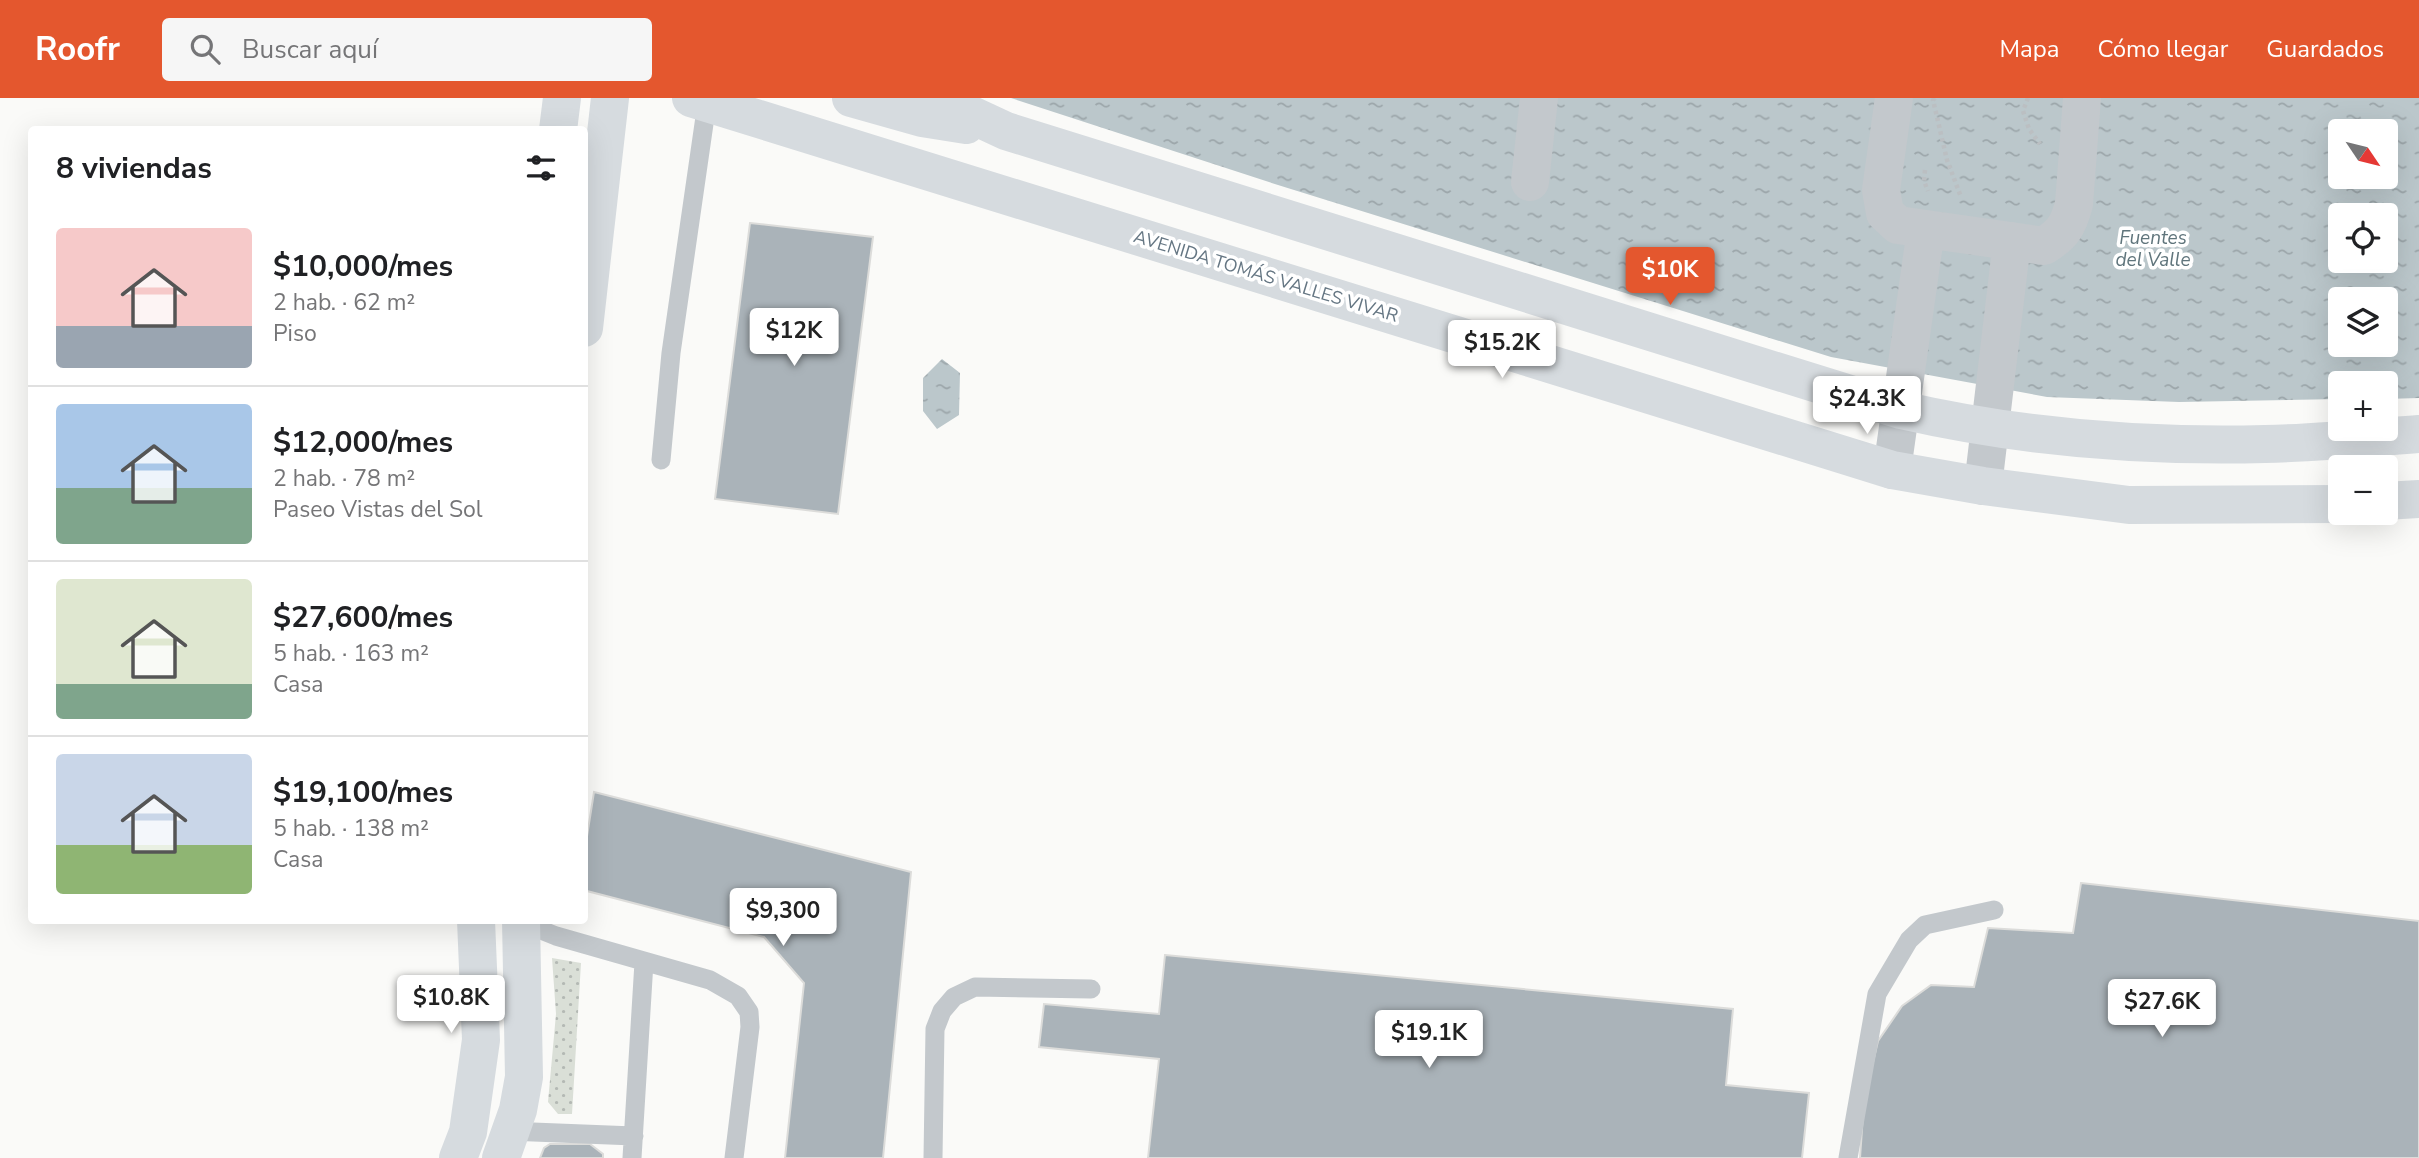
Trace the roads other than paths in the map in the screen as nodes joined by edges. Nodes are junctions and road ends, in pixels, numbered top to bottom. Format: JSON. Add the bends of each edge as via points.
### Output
{"nodes":[{"id":1,"x":562,"y":98,"type":"edge"},
{"id":2,"x":610,"y":98,"type":"edge"},
{"id":3,"x":851,"y":98,"type":"edge"},
{"id":4,"x":935,"y":98,"type":"edge"},
{"id":5,"x":1539,"y":98,"type":"edge"},
{"id":6,"x":1894,"y":98,"type":"edge"},
{"id":7,"x":2082,"y":98,"type":"edge"},
{"id":8,"x":699,"y":100,"type":"edge"},
{"id":9,"x":558,"y":126,"type":"edge"},
{"id":10,"x":1006,"y":131,"type":"junction"},
{"id":11,"x":1530,"y":182,"type":"dead end"},
{"id":12,"x":1929,"y":214,"type":"junction"},
{"id":13,"x":2012,"y":241,"type":"junction"},
{"id":14,"x":588,"y":293,"type":"edge"},
{"id":15,"x":1900,"y":410,"type":"junction"},
{"id":16,"x":1990,"y":428,"type":"junction"},
{"id":17,"x":2419,"y":434,"type":"edge"},
{"id":18,"x":661,"y":460,"type":"dead end"},
{"id":19,"x":1892,"y":470,"type":"junction"},
{"id":20,"x":1983,"y":486,"type":"junction"},
{"id":21,"x":2419,"y":499,"type":"edge"},
{"id":22,"x":2398,"y":500,"type":"edge"},
{"id":23,"x":2328,"y":504,"type":"edge"},
{"id":24,"x":1994,"y":910,"type":"dead end"},
{"id":25,"x":476,"y":924,"type":"edge"},
{"id":26,"x":521,"y":924,"type":"edge"},
{"id":27,"x":528,"y":924,"type":"edge"},
{"id":28,"x":644,"y":962,"type":"junction"},
{"id":29,"x":1091,"y":989,"type":"dead end"},
{"id":30,"x":634,"y":1136,"type":"junction"},
{"id":31,"x":507,"y":1144,"type":"edge"},
{"id":32,"x":463,"y":1145,"type":"edge"},
{"id":33,"x":632,"y":1158,"type":"edge"},
{"id":34,"x":734,"y":1158,"type":"edge"},
{"id":35,"x":933,"y":1158,"type":"edge"},
{"id":36,"x":1848,"y":1158,"type":"edge"}],
"edges":[{"from":1,"to":9,"type":"street"},
{"from":2,"to":14,"type":"street"},
{"from":3,"to":10,"type":"street","via":[[922,118]]},
{"from":4,"to":10,"type":"street"},
{"from":5,"to":11,"type":"street"},
{"from":6,"to":12,"type":"street","via":[[1881,190],[1885,213],[1898,225]]},
{"from":7,"to":13,"type":"street","via":[[2069,220],[2060,235],[2044,246]]},
{"from":8,"to":18,"type":"lane"},
{"from":8,"to":19,"type":"street","name":"AVENIDA TOMÁS VALLES VIVAR"},
{"from":10,"to":15,"type":"street"},
{"from":12,"to":13,"type":"street"},
{"from":12,"to":15,"type":"street"},
{"from":13,"to":16,"type":"street"},
{"from":15,"to":16,"type":"street"},
{"from":15,"to":19,"type":"street"},
{"from":16,"to":17,"type":"street","via":[[2143,444],[2266,444]]},
{"from":16,"to":20,"type":"street"},
{"from":19,"to":20,"type":"street","name":"AVENIDA TOMÁS VALLES VIVAR"},
{"from":20,"to":23,"type":"street","name":"AVENIDA TOMÁS VALLES VIVAR","via":[[2129,505]]},
{"from":21,"to":22,"type":"street"},
{"from":24,"to":36,"type":"lane","via":[[1925,925],[1909,940],[1882,985]]},
{"from":25,"to":32,"type":"street","via":[[481,1040]]},
{"from":26,"to":31,"type":"street","via":[[524,1077]]},
{"from":27,"to":28,"type":"lane"},
{"from":28,"to":30,"type":"lane"},
{"from":28,"to":34,"type":"lane","via":[[710,980],[738,996],[749,1012]]},
{"from":29,"to":35,"type":"lane","via":[[975,988],[954,997],[935,1029]]},
{"from":30,"to":31,"type":"lane"},
{"from":30,"to":33,"type":"lane"},
{"from":31,"to":32,"type":"lane"}]}
